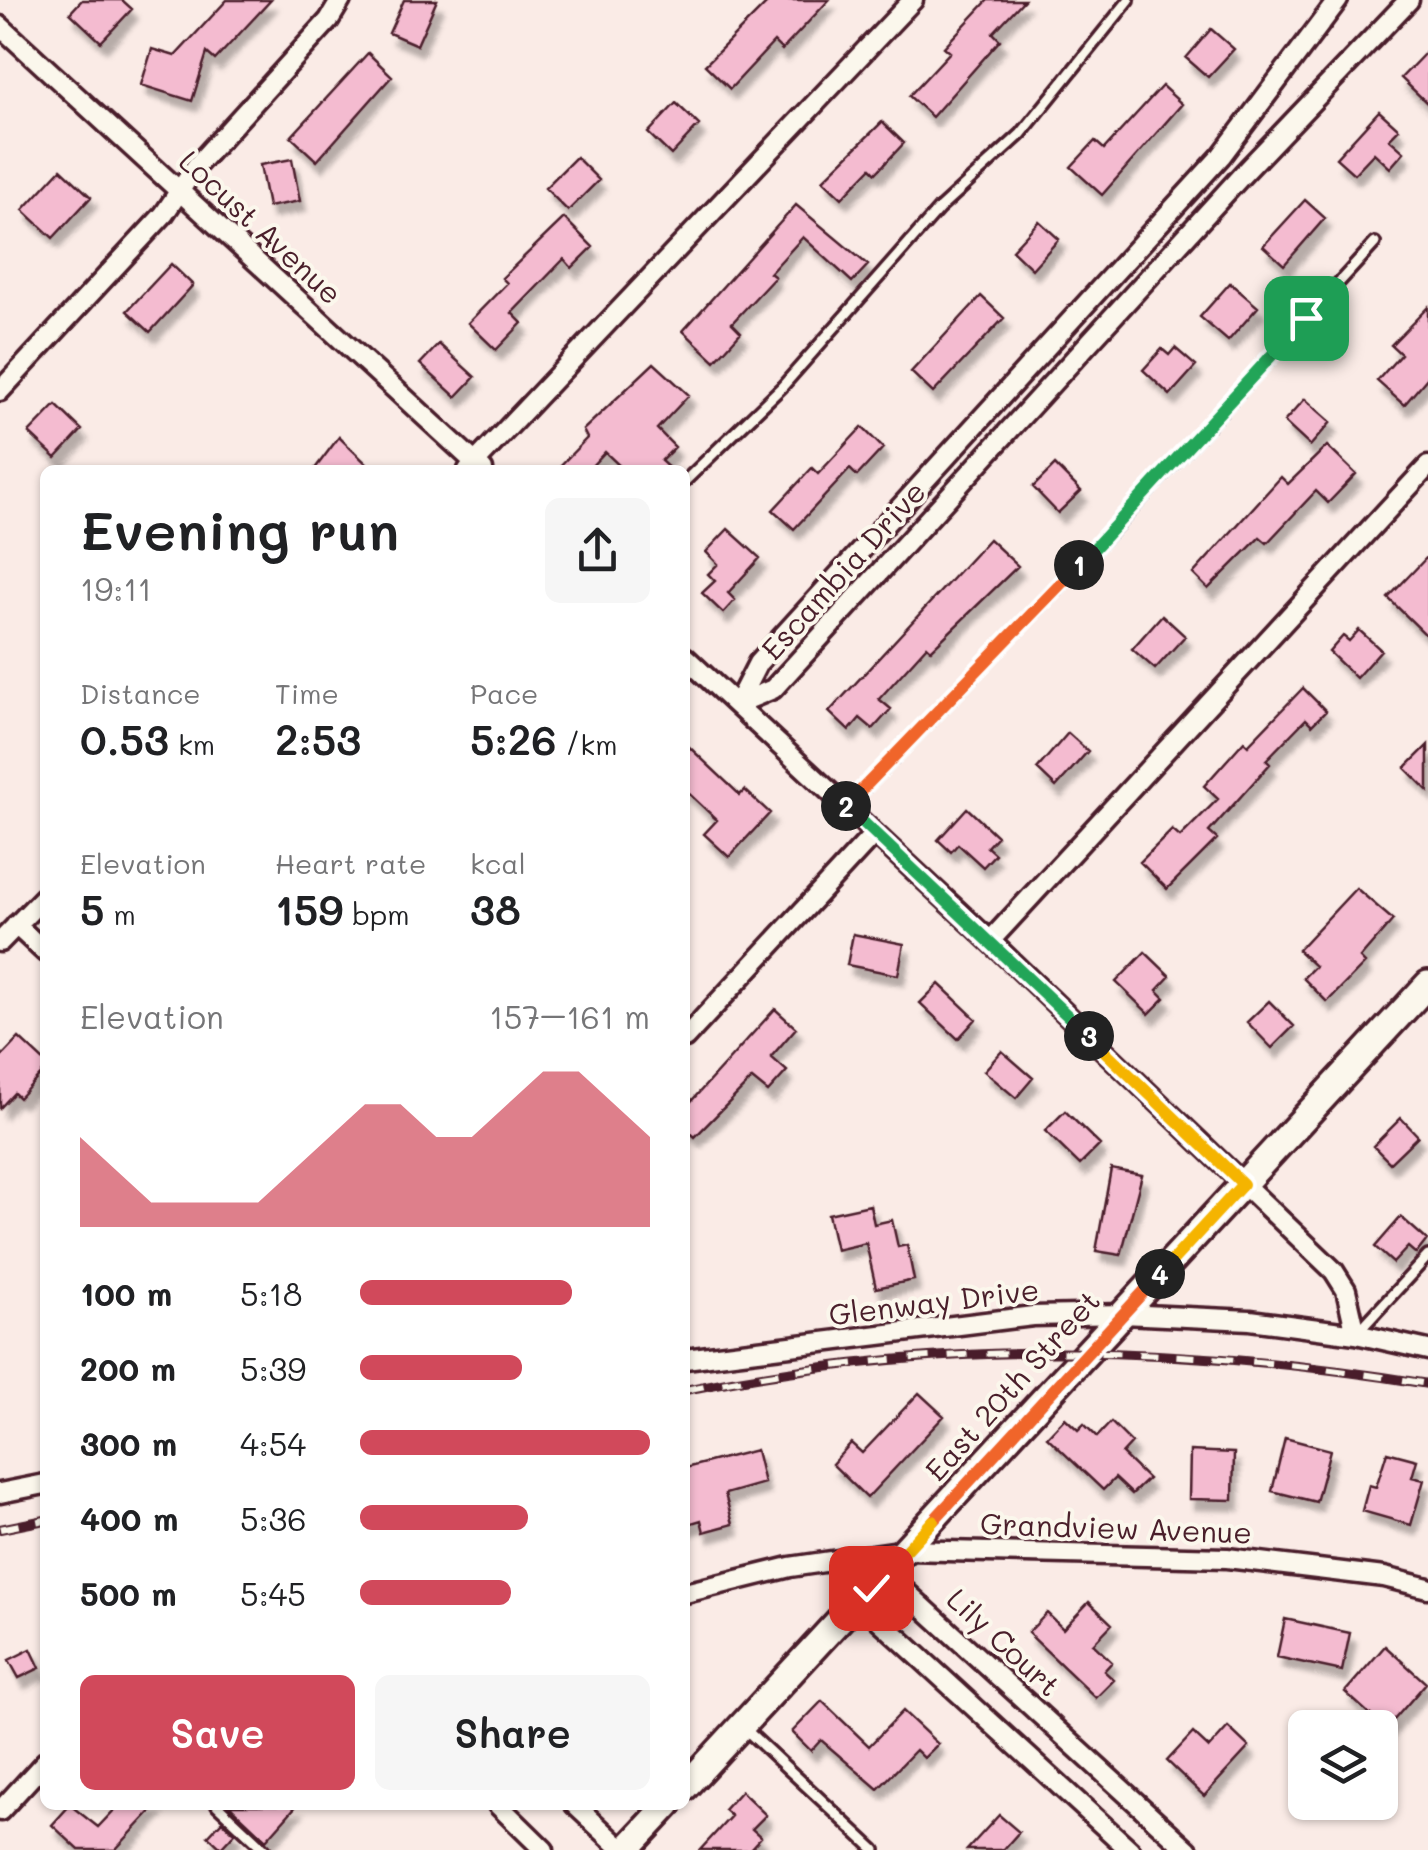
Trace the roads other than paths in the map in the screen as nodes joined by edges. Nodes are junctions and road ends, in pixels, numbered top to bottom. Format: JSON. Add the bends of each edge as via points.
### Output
{"nodes":[{"id":1,"x":341,"y":0,"type":"edge"},
{"id":2,"x":913,"y":0,"type":"edge"},
{"id":3,"x":1129,"y":0,"type":"edge"},
{"id":4,"x":1338,"y":0,"type":"edge"},
{"id":5,"x":1409,"y":0,"type":"edge"},
{"id":6,"x":0,"y":26,"type":"edge"},
{"id":7,"x":1221,"y":156,"type":"junction"},
{"id":8,"x":1243,"y":174,"type":"junction"},
{"id":9,"x":180,"y":190,"type":"junction"},
{"id":10,"x":1375,"y":242,"type":"dead end"},
{"id":11,"x":0,"y":391,"type":"edge"},
{"id":12,"x":472,"y":465,"type":"edge"},
{"id":13,"x":478,"y":465,"type":"edge"},
{"id":14,"x":1428,"y":466,"type":"edge"},
{"id":15,"x":690,"y":477,"type":"edge"},
{"id":16,"x":690,"y":662,"type":"edge"},
{"id":17,"x":737,"y":704,"type":"junction"},
{"id":18,"x":846,"y":807,"type":"junction"},
{"id":19,"x":874,"y":834,"type":"junction"},
{"id":20,"x":40,"y":901,"type":"edge"},
{"id":21,"x":16,"y":925,"type":"junction"},
{"id":22,"x":990,"y":941,"type":"junction"},
{"id":23,"x":0,"y":942,"type":"edge"},
{"id":24,"x":40,"y":947,"type":"edge"},
{"id":25,"x":1428,"y":984,"type":"edge"},
{"id":26,"x":690,"y":1033,"type":"edge"},
{"id":27,"x":1243,"y":1184,"type":"junction"},
{"id":28,"x":1428,"y":1256,"type":"edge"},
{"id":29,"x":1123,"y":1314,"type":"junction"},
{"id":30,"x":1356,"y":1334,"type":"junction"},
{"id":31,"x":1428,"y":1350,"type":"edge"},
{"id":32,"x":690,"y":1357,"type":"edge"},
{"id":33,"x":40,"y":1485,"type":"edge"},
{"id":34,"x":0,"y":1493,"type":"edge"},
{"id":35,"x":906,"y":1550,"type":"junction"},
{"id":36,"x":871,"y":1588,"type":"junction"},
{"id":37,"x":1428,"y":1588,"type":"edge"},
{"id":38,"x":690,"y":1592,"type":"edge"},
{"id":39,"x":742,"y":1726,"type":"junction"},
{"id":40,"x":40,"y":1767,"type":"edge"},
{"id":41,"x":690,"y":1782,"type":"edge"},
{"id":42,"x":222,"y":1810,"type":"edge"},
{"id":43,"x":503,"y":1810,"type":"edge"},
{"id":44,"x":580,"y":1810,"type":"edge"},
{"id":45,"x":663,"y":1810,"type":"edge"},
{"id":46,"x":0,"y":1811,"type":"edge"},
{"id":47,"x":266,"y":1850,"type":"edge"},
{"id":48,"x":544,"y":1850,"type":"edge"},
{"id":49,"x":624,"y":1850,"type":"edge"},
{"id":50,"x":875,"y":1850,"type":"edge"},
{"id":51,"x":1130,"y":1850,"type":"edge"},
{"id":52,"x":1188,"y":1850,"type":"edge"}],
"edges":[{"from":1,"to":9,"type":"street"},
{"from":2,"to":13,"type":"street"},
{"from":3,"to":15,"type":"lane","via":[[1021,134],[939,210],[782,387]]},
{"from":4,"to":7,"type":"street","name":"Escambia Drive"},
{"from":5,"to":8,"type":"street","name":"Escambia Drive"},
{"from":6,"to":9,"type":"street","name":"Locust Avenue"},
{"from":7,"to":8,"type":"lane"},
{"from":7,"to":17,"type":"street","name":"Escambia Drive","via":[[758,663]]},
{"from":8,"to":17,"type":"street","name":"Escambia Drive","via":[[774,689]]},
{"from":9,"to":11,"type":"street"},
{"from":9,"to":12,"type":"street","name":"Locust Avenue"},
{"from":10,"to":18,"type":"lane","via":[[1111,532]]},
{"from":14,"to":22,"type":"street"},
{"from":16,"to":17,"type":"street"},
{"from":17,"to":18,"type":"street"},
{"from":18,"to":19,"type":"street"},
{"from":19,"to":22,"type":"street"},
{"from":19,"to":26,"type":"street"},
{"from":20,"to":21,"type":"street"},
{"from":21,"to":23,"type":"street"},
{"from":21,"to":24,"type":"street"},
{"from":22,"to":27,"type":"street"},
{"from":25,"to":27,"type":"street","name":"East 20th Street"},
{"from":27,"to":29,"type":"street","name":"East 20th Street"},
{"from":27,"to":30,"type":"street","via":[[1334,1271],[1346,1290]]},
{"from":28,"to":30,"type":"lane"},
{"from":29,"to":30,"type":"street","name":"Glenway Drive"},
{"from":29,"to":32,"type":"street","name":"Glenway Drive","via":[[1034,1316]]},
{"from":29,"to":35,"type":"street","name":"East 20th Street"},
{"from":30,"to":31,"type":"street","name":"Glenway Drive"},
{"from":33,"to":34,"type":"street"},
{"from":35,"to":36,"type":"street","name":"East 20th Street"},
{"from":35,"to":37,"type":"street","name":"Grandview Avenue","via":[[1227,1558]]},
{"from":35,"to":38,"type":"street","name":"Grandview Avenue","via":[[790,1567]]},
{"from":36,"to":39,"type":"street","name":"East 20th Street"},
{"from":36,"to":51,"type":"street","via":[[878,1619]]},
{"from":36,"to":52,"type":"street","name":"Lily Court","via":[[902,1589]]},
{"from":39,"to":41,"type":"street","name":"East 20th Street"},
{"from":39,"to":50,"type":"lane"},
{"from":40,"to":46,"type":"street"},
{"from":42,"to":47,"type":"lane"},
{"from":43,"to":48,"type":"street"},
{"from":44,"to":49,"type":"street"},
{"from":45,"to":49,"type":"street"}]}
